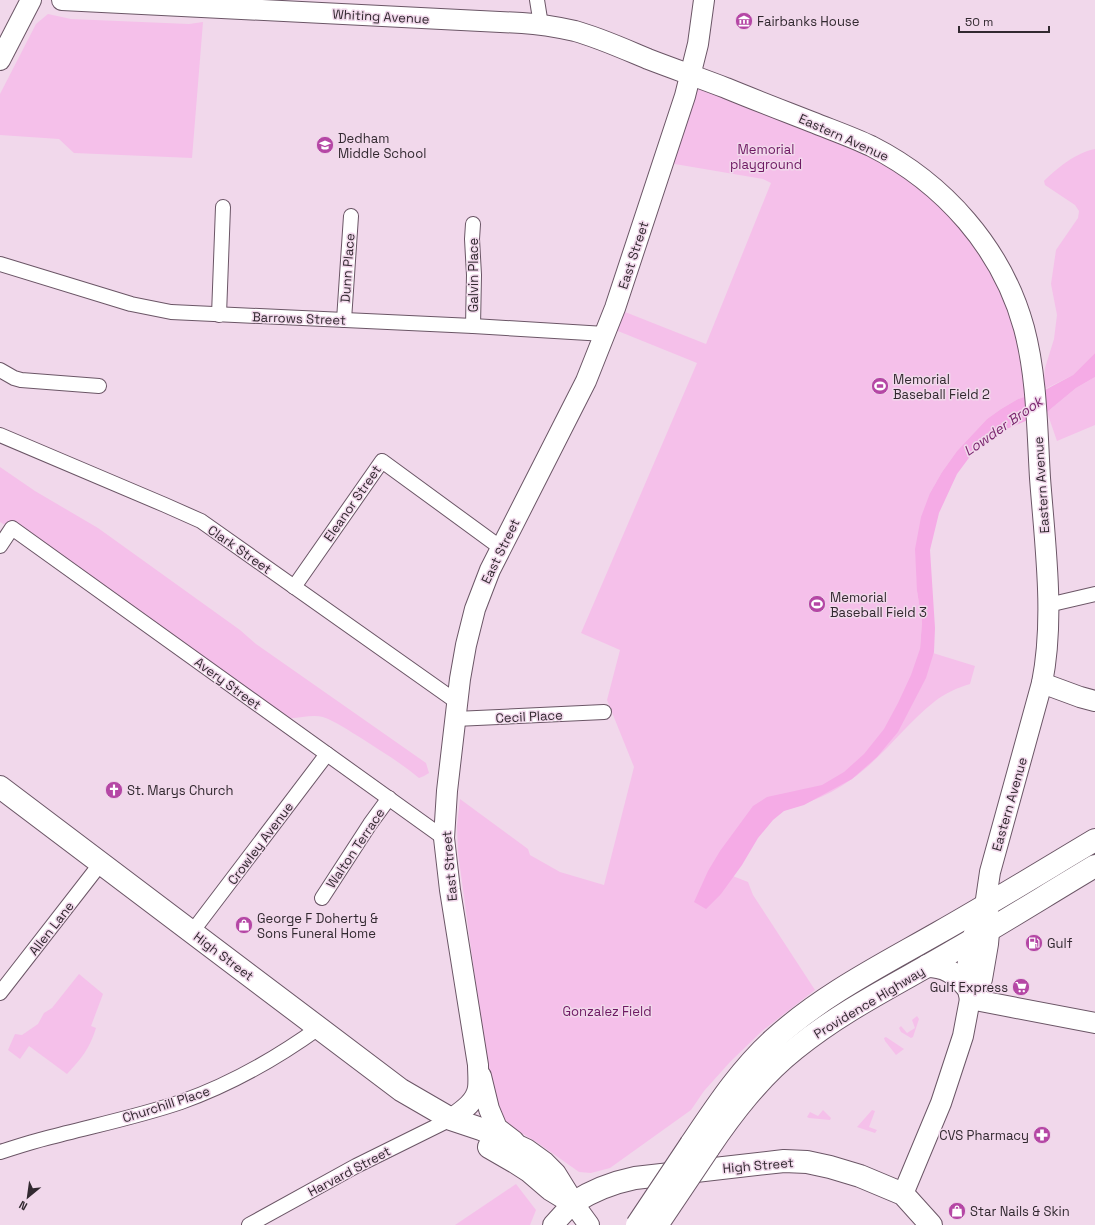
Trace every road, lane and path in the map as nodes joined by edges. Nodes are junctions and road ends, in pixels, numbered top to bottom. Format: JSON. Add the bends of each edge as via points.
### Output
{"nodes":[{"id":1,"x":31,"y":0,"type":"edge"},
{"id":2,"x":62,"y":0,"type":"edge"},
{"id":3,"x":537,"y":0,"type":"edge"},
{"id":4,"x":704,"y":0,"type":"edge"},
{"id":5,"x":541,"y":25,"type":"junction"},
{"id":6,"x":0,"y":60,"type":"edge"},
{"id":7,"x":691,"y":75,"type":"junction"},
{"id":8,"x":223,"y":207,"type":"dead end"},
{"id":9,"x":351,"y":216,"type":"dead end"},
{"id":10,"x":473,"y":224,"type":"dead end"},
{"id":11,"x":0,"y":264,"type":"edge"},
{"id":12,"x":219,"y":315,"type":"junction"},
{"id":13,"x":344,"y":320,"type":"junction"},
{"id":14,"x":473,"y":326,"type":"junction"},
{"id":15,"x":605,"y":334,"type":"junction"},
{"id":16,"x":0,"y":370,"type":"edge"},
{"id":17,"x":100,"y":386,"type":"dead end"},
{"id":18,"x":0,"y":436,"type":"edge"},
{"id":19,"x":0,"y":546,"type":"edge"},
{"id":20,"x":501,"y":548,"type":"junction"},
{"id":21,"x":294,"y":587,"type":"junction"},
{"id":22,"x":1095,"y":594,"type":"edge"},
{"id":23,"x":1048,"y":605,"type":"junction"},
{"id":24,"x":1042,"y":683,"type":"junction"},
{"id":25,"x":1095,"y":701,"type":"edge"},
{"id":26,"x":456,"y":711,"type":"junction"},
{"id":27,"x":604,"y":712,"type":"dead end"},
{"id":28,"x":327,"y":754,"type":"junction"},
{"id":29,"x":0,"y":787,"type":"edge"},
{"id":30,"x":389,"y":798,"type":"junction"},
{"id":31,"x":444,"y":838,"type":"junction"},
{"id":32,"x":1095,"y":840,"type":"edge"},
{"id":33,"x":101,"y":863,"type":"junction"},
{"id":34,"x":1095,"y":866,"type":"edge"},
{"id":35,"x":322,"y":898,"type":"dead end"},
{"id":36,"x":985,"y":906,"type":"junction"},
{"id":37,"x":192,"y":932,"type":"junction"},
{"id":38,"x":981,"y":934,"type":"junction"},
{"id":39,"x":928,"y":966,"type":"junction"},
{"id":40,"x":0,"y":993,"type":"edge"},
{"id":41,"x":968,"y":993,"type":"junction"},
{"id":42,"x":1095,"y":1023,"type":"edge"},
{"id":43,"x":320,"y":1028,"type":"junction"},
{"id":44,"x":478,"y":1065,"type":"junction"},
{"id":45,"x":451,"y":1119,"type":"junction"},
{"id":46,"x":699,"y":1146,"type":"junction"},
{"id":47,"x":526,"y":1150,"type":"junction"},
{"id":48,"x":0,"y":1152,"type":"edge"},
{"id":49,"x":902,"y":1194,"type":"junction"},
{"id":50,"x":572,"y":1203,"type":"junction"},
{"id":51,"x":249,"y":1225,"type":"edge"},
{"id":52,"x":553,"y":1225,"type":"edge"},
{"id":53,"x":589,"y":1225,"type":"edge"},
{"id":54,"x":637,"y":1225,"type":"edge"},
{"id":55,"x":657,"y":1225,"type":"edge"},
{"id":56,"x":931,"y":1225,"type":"edge"}],
"edges":[{"from":1,"to":6,"type":"main road"},
{"from":2,"to":5,"type":"main road","name":"Whiting Avenue"},
{"from":3,"to":5,"type":"street"},
{"from":4,"to":7,"type":"main road","name":"East Street"},
{"from":5,"to":7,"type":"main road","name":"Whiting Avenue","via":[[594,37]]},
{"from":7,"to":15,"type":"main road","name":"East Street"},
{"from":7,"to":23,"type":"main road","name":"Eastern Avenue","via":[[869,145],[906,166],[938,191],[965,218],[997,263],[1023,327],[1032,368]]},
{"from":8,"to":12,"type":"street"},
{"from":9,"to":13,"type":"street","name":"Dunn Place"},
{"from":10,"to":14,"type":"street","name":"Galvin Place"},
{"from":11,"to":12,"type":"street","name":"Barrows Street","via":[[144,308]]},
{"from":12,"to":13,"type":"street","name":"Barrows Street"},
{"from":13,"to":14,"type":"street","name":"Barrows Street"},
{"from":14,"to":15,"type":"street","name":"Barrows Street"},
{"from":15,"to":20,"type":"main road","name":"East Street","via":[[586,381]]},
{"from":16,"to":17,"type":"street","via":[[21,380]]},
{"from":18,"to":21,"type":"street","name":"Clark Street","via":[[201,522]]},
{"from":19,"to":28,"type":"street","name":"Avery Street","via":[[12,528]]},
{"from":20,"to":21,"type":"street","name":"Eleanor Street","via":[[382,461]]},
{"from":20,"to":26,"type":"main road","name":"East Street","via":[[481,590],[470,626]]},
{"from":21,"to":26,"type":"street","name":"Clark Street"},
{"from":22,"to":23,"type":"street"},
{"from":23,"to":24,"type":"main road","name":"Eastern Avenue"},
{"from":24,"to":25,"type":"main road"},
{"from":24,"to":36,"type":"main road","name":"Eastern Avenue","via":[[991,867]]},
{"from":26,"to":27,"type":"street","name":"Cecil Place"},
{"from":26,"to":31,"type":"main road","name":"East Street"},
{"from":28,"to":30,"type":"street","name":"Avery Street"},
{"from":28,"to":37,"type":"street","name":"Crowley Avenue"},
{"from":29,"to":33,"type":"main road","name":"High Street"},
{"from":30,"to":31,"type":"street","name":"Avery Street"},
{"from":30,"to":35,"type":"street","name":"Walton Terrace"},
{"from":31,"to":44,"type":"main road","name":"East Street"},
{"from":32,"to":36,"type":"main road","name":"Providence Highway"},
{"from":33,"to":37,"type":"main road","name":"High Street"},
{"from":33,"to":40,"type":"street","name":"Allen Lane"},
{"from":34,"to":38,"type":"main road","name":"Providence Highway"},
{"from":36,"to":38,"type":"main road","name":"Eastern Avenue","via":[[978,919]]},
{"from":36,"to":46,"type":"main road","name":"Providence Highway","via":[[852,982],[795,1021],[759,1053],[735,1080]]},
{"from":37,"to":43,"type":"main road","name":"High Street"},
{"from":38,"to":39,"type":"main road","name":"Providence Highway"},
{"from":38,"to":41,"type":"main road","name":"Eastern Avenue","via":[[966,974]]},
{"from":39,"to":41,"type":"main road","via":[[950,971]]},
{"from":39,"to":46,"type":"main road","name":"Providence Highway","via":[[841,1016],[794,1050],[762,1079],[733,1113]]},
{"from":41,"to":42,"type":"main road"},
{"from":41,"to":49,"type":"main road","name":"Eastern Avenue","via":[[964,1036],[941,1103]]},
{"from":43,"to":45,"type":"main road","name":"High Street","via":[[397,1086]]},
{"from":43,"to":48,"type":"street","name":"Churchill Place","via":[[263,1065],[182,1102]]},
{"from":44,"to":45,"type":"main road","name":"East Street","via":[[478,1087],[474,1098]]},
{"from":44,"to":47,"type":"main road","via":[[489,1109],[497,1128]]},
{"from":45,"to":47,"type":"main road","name":"High Street","via":[[481,1129]]},
{"from":45,"to":50,"type":"main road","name":"High Street","via":[[467,1134],[529,1171]]},
{"from":45,"to":51,"type":"street","name":"Harvard Street","via":[[356,1166]]},
{"from":46,"to":54,"type":"main road","name":"Providence Highway","bridge":true},
{"from":46,"to":55,"type":"main road","name":"Providence Highway","bridge":true},
{"from":47,"to":50,"type":"main road","name":"High Street","via":[[555,1174]]},
{"from":49,"to":50,"type":"main road","name":"High Street","via":[[860,1176],[830,1167],[784,1161],[623,1180],[593,1191]]},
{"from":49,"to":56,"type":"main road","name":"High Street"},
{"from":50,"to":52,"type":"main road"},
{"from":50,"to":53,"type":"main road"}]}
